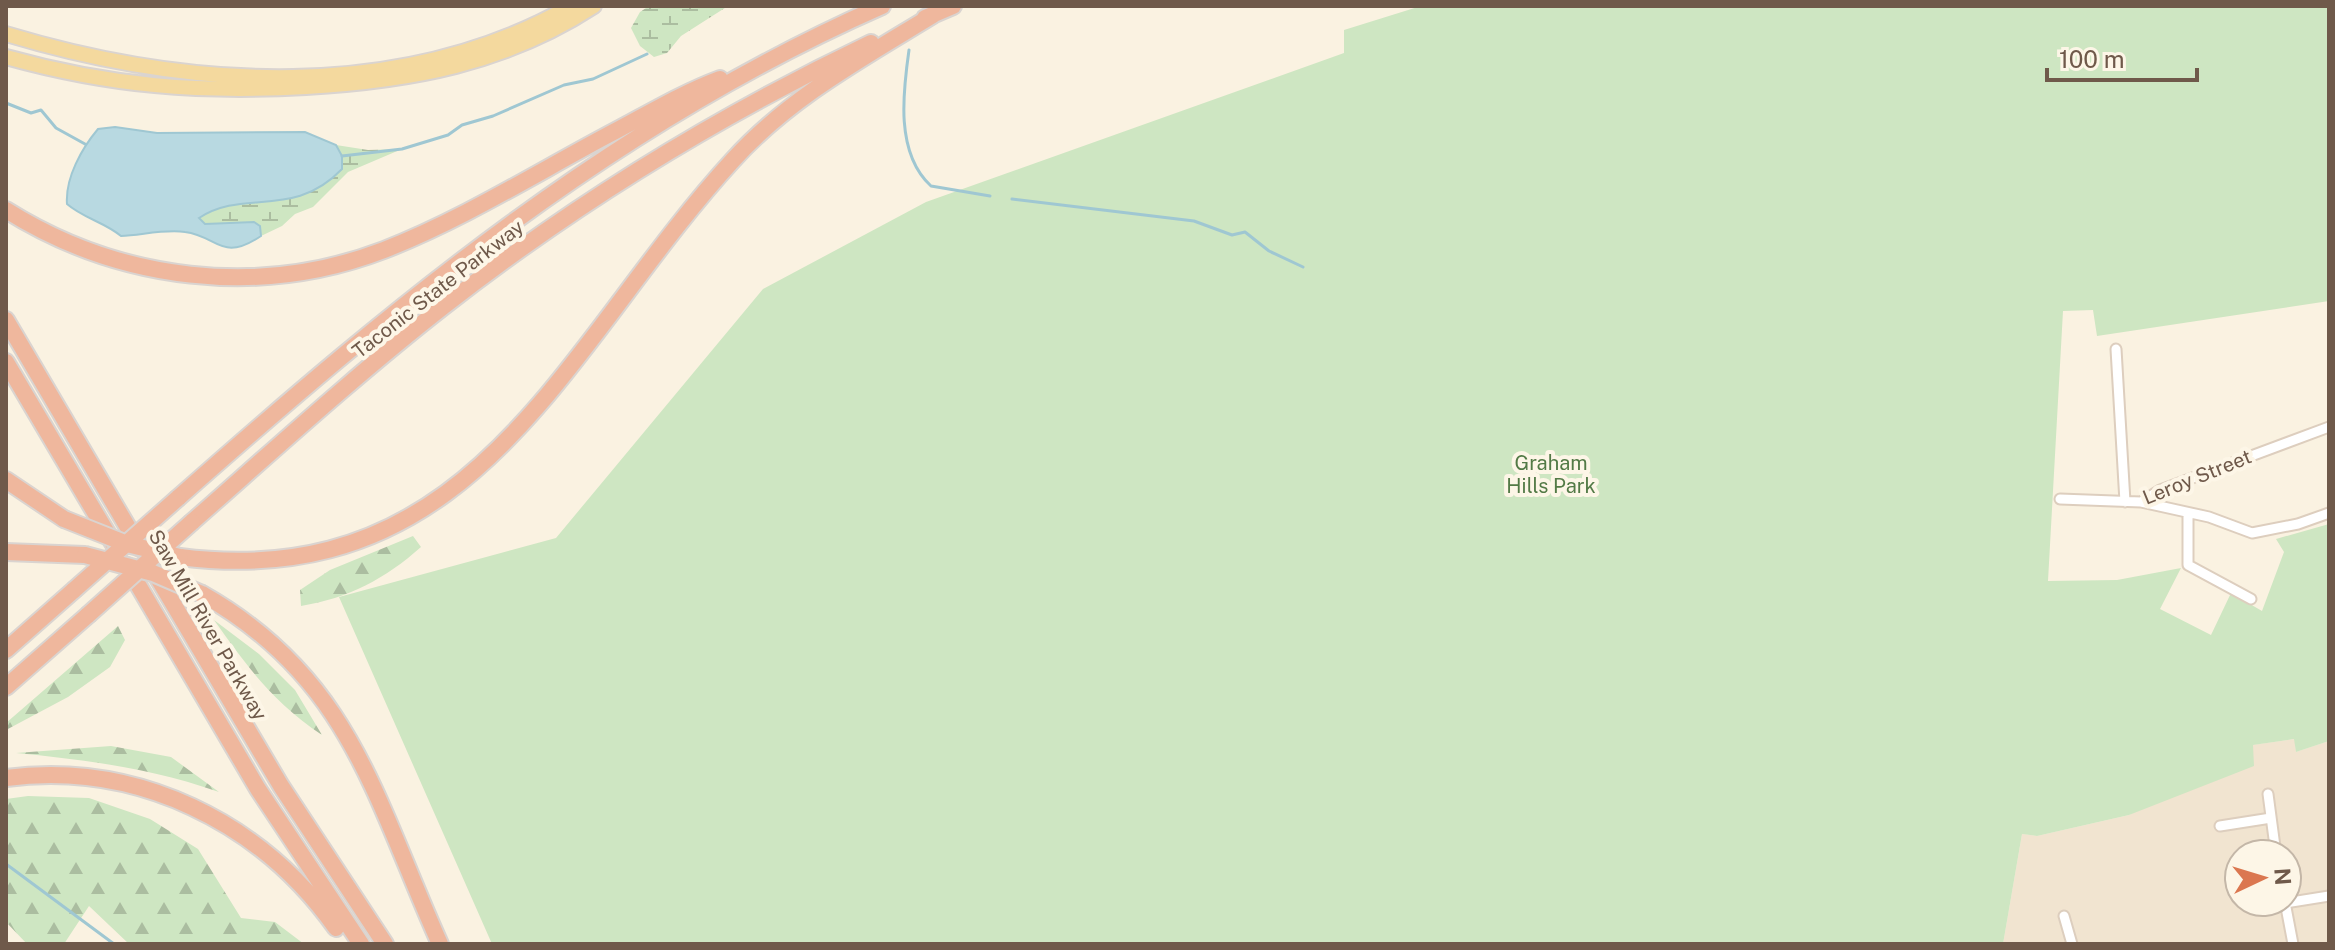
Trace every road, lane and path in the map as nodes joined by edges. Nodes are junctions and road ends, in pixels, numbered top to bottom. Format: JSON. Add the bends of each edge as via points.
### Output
{"nodes":[{"id":1,"x":571,"y":6,"type":"edge"},
{"id":2,"x":594,"y":6,"type":"edge"},
{"id":3,"x":882,"y":6,"type":"edge"},
{"id":4,"x":953,"y":6,"type":"edge"},
{"id":5,"x":933,"y":15,"type":"junction"},
{"id":6,"x":6,"y":34,"type":"edge"},
{"id":7,"x":6,"y":57,"type":"edge"},
{"id":8,"x":770,"y":62,"type":"junction"},
{"id":9,"x":6,"y":210,"type":"edge"},
{"id":10,"x":6,"y":320,"type":"edge"},
{"id":11,"x":2116,"y":349,"type":"dead end"},
{"id":12,"x":6,"y":362,"type":"edge"},
{"id":13,"x":2329,"y":427,"type":"edge"},
{"id":14,"x":6,"y":480,"type":"edge"},
{"id":15,"x":2060,"y":499,"type":"dead end"},
{"id":16,"x":2125,"y":502,"type":"junction"},
{"id":17,"x":2141,"y":502,"type":"junction"},
{"id":18,"x":2188,"y":513,"type":"junction"},
{"id":19,"x":2329,"y":513,"type":"edge"},
{"id":20,"x":6,"y":552,"type":"edge"},
{"id":21,"x":2251,"y":599,"type":"dead end"},
{"id":22,"x":6,"y":650,"type":"edge"},
{"id":23,"x":6,"y":687,"type":"edge"},
{"id":24,"x":6,"y":778,"type":"edge"},
{"id":25,"x":2268,"y":794,"type":"dead end"},
{"id":26,"x":2271,"y":818,"type":"junction"},
{"id":27,"x":2220,"y":826,"type":"dead end"},
{"id":28,"x":2274,"y":838,"type":"edge"},
{"id":29,"x":2329,"y":896,"type":"edge"},
{"id":30,"x":2303,"y":900,"type":"edge"},
{"id":31,"x":2064,"y":916,"type":"dead end"},
{"id":32,"x":2288,"y":918,"type":"edge"},
{"id":33,"x":348,"y":944,"type":"edge"},
{"id":34,"x":361,"y":944,"type":"edge"},
{"id":35,"x":385,"y":944,"type":"edge"},
{"id":36,"x":440,"y":944,"type":"edge"},
{"id":37,"x":2072,"y":944,"type":"edge"},
{"id":38,"x":2293,"y":944,"type":"edge"}],
"edges":[{"from":1,"to":6,"type":"main road","via":[[467,52],[353,73],[186,74],[94,58]]},
{"from":2,"to":7,"type":"main road","via":[[486,59],[368,83],[172,89],[89,78]]},
{"from":3,"to":8,"type":"highway","name":"Taconic State Parkway"},
{"from":4,"to":5,"type":"highway","name":"Taconic State Parkway"},
{"from":5,"to":14,"type":"highway","bridge":true,"via":[[805,95],[753,139],[515,433],[450,493],[387,529],[317,552],[245,561],[180,557],[127,544],[64,519]]},
{"from":5,"to":23,"type":"highway","name":"Taconic State Parkway","bridge":true,"via":[[752,104],[563,219],[388,351]]},
{"from":8,"to":9,"type":"highway","via":[[690,92],[416,236],[305,272],[225,277],[143,268],[77,247]]},
{"from":8,"to":22,"type":"highway","name":"Taconic State Parkway","bridge":true,"via":[[618,150],[477,246],[351,345]]},
{"from":10,"to":35,"type":"highway","name":"Saw Mill River Parkway","via":[[281,786]]},
{"from":11,"to":16,"type":"street"},
{"from":12,"to":34,"type":"highway","name":"Saw Mill River Parkway","via":[[258,789]]},
{"from":13,"to":17,"type":"street","name":"Leroy Street","via":[[2160,490]]},
{"from":15,"to":16,"type":"street","name":"Leroy Street"},
{"from":16,"to":17,"type":"street","name":"Leroy Street"},
{"from":17,"to":18,"type":"street"},
{"from":18,"to":19,"type":"street","via":[[2252,533]]},
{"from":18,"to":21,"type":"street","via":[[2188,565]]},
{"from":20,"to":36,"type":"highway","bridge":true,"via":[[85,555],[143,569],[202,594],[270,640],[335,713],[364,764]]},
{"from":24,"to":33,"type":"highway","via":[[110,780],[203,811],[257,844],[288,871]]},
{"from":25,"to":26,"type":"street"},
{"from":26,"to":27,"type":"street"},
{"from":26,"to":28,"type":"street"},
{"from":29,"to":30,"type":"street"},
{"from":31,"to":37,"type":"street"},
{"from":32,"to":38,"type":"street"}]}
